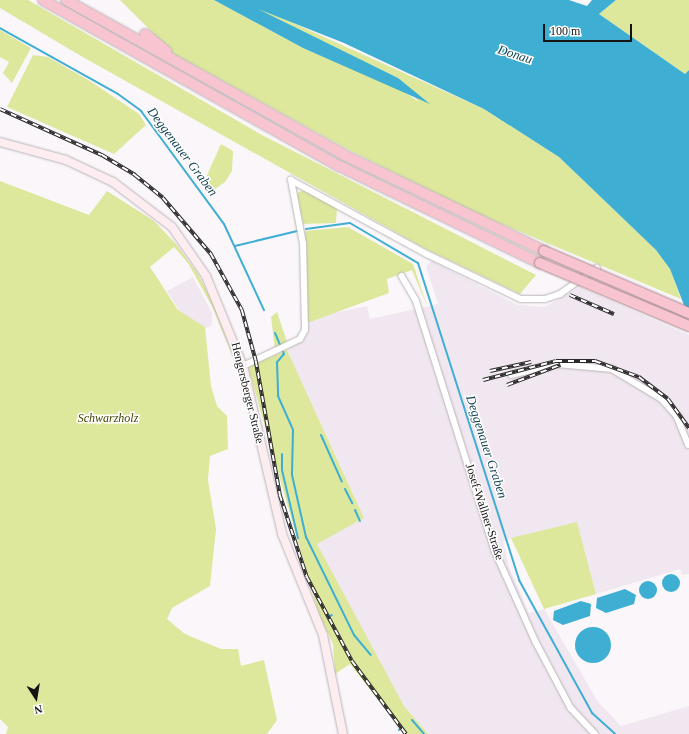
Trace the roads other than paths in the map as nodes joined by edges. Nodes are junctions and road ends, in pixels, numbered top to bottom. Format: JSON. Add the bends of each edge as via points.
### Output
{"nodes":[{"id":1,"x":43,"y":0,"type":"edge"},
{"id":2,"x":66,"y":0,"type":"edge"},
{"id":3,"x":145,"y":34,"type":"dead end"},
{"id":4,"x":173,"y":61,"type":"junction"},
{"id":5,"x":0,"y":142,"type":"edge"},
{"id":6,"x":596,"y":268,"type":"dead end"},
{"id":7,"x":402,"y":276,"type":"dead end"},
{"id":8,"x":689,"y":313,"type":"edge"},
{"id":9,"x":689,"y":326,"type":"edge"},
{"id":10,"x":243,"y":366,"type":"junction"},
{"id":11,"x":511,"y":375,"type":"dead end"},
{"id":12,"x":689,"y":445,"type":"edge"},
{"id":13,"x":343,"y":734,"type":"edge"},
{"id":14,"x":595,"y":734,"type":"edge"}],
"edges":[{"from":1,"to":9,"type":"highway","bridge":true,"via":[[346,169],[540,263]]},
{"from":2,"to":4,"type":"highway"},
{"from":3,"to":4,"type":"highway"},
{"from":4,"to":8,"type":"highway","bridge":true,"via":[[344,155],[544,251]]},
{"from":5,"to":10,"type":"main road","name":"Hengersberger Straße","via":[[78,164],[151,208],[172,227],[206,276]]},
{"from":6,"to":10,"type":"street","via":[[560,294],[545,299],[521,299],[427,254],[292,180],[303,244],[306,324],[300,339]]},
{"from":7,"to":14,"type":"street","name":"Josef-Wallner-Straße","via":[[416,300],[496,553],[536,642],[571,708]]},
{"from":10,"to":13,"type":"main road","name":"Hengersberger Straße","via":[[282,534],[323,635]]},
{"from":11,"to":12,"type":"street","via":[[557,364],[612,369],[651,391],[677,416]]}]}
